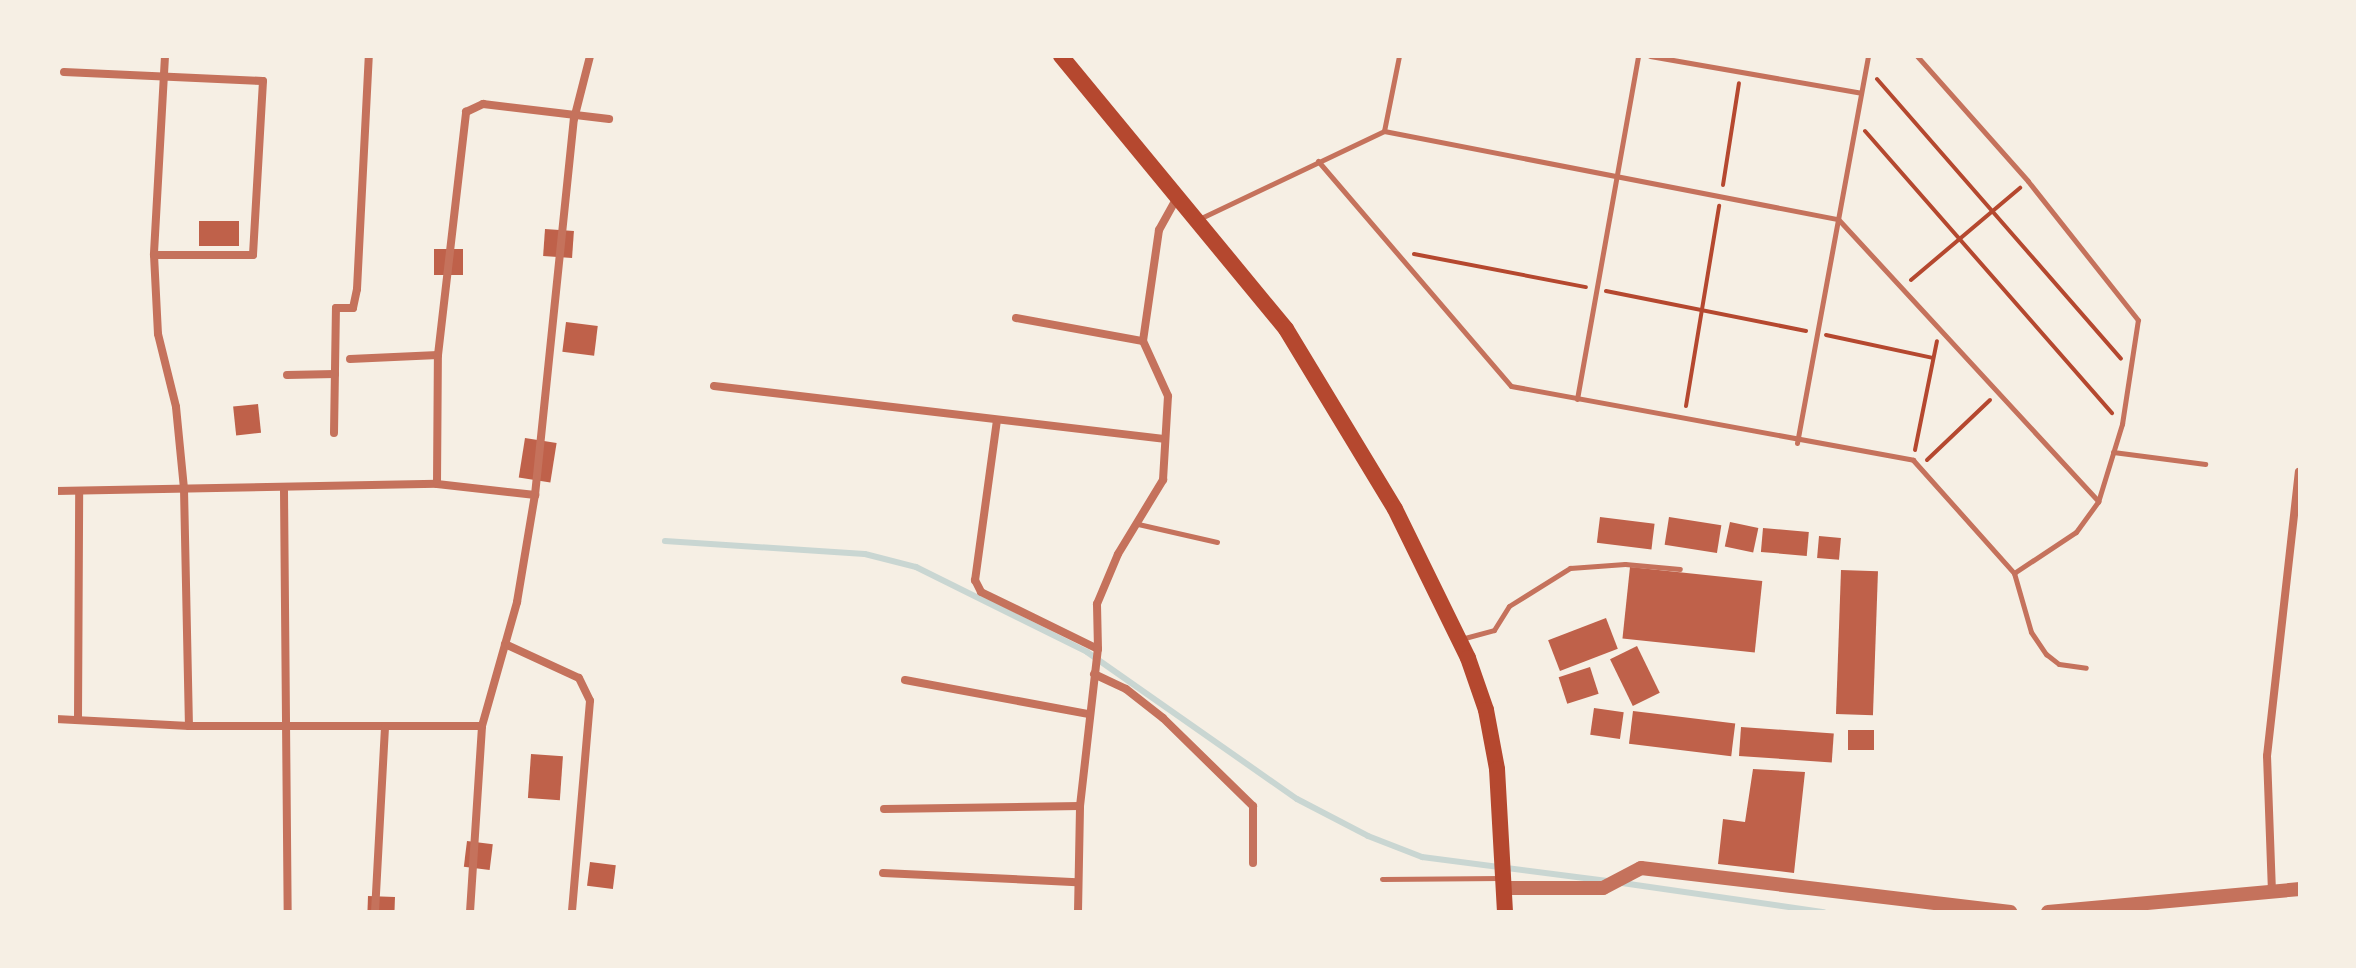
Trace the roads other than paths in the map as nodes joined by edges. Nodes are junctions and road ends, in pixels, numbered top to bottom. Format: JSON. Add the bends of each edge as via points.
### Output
{"nodes":[{"id":1,"x":165,"y":56,"type":"edge"},
{"id":2,"x":369,"y":56,"type":"edge"},
{"id":3,"x":590,"y":56,"type":"edge"},
{"id":4,"x":1061,"y":56,"type":"edge"},
{"id":5,"x":1399,"y":56,"type":"edge"},
{"id":6,"x":1638,"y":56,"type":"edge"},
{"id":7,"x":1650,"y":56,"type":"edge"},
{"id":8,"x":1868,"y":56,"type":"edge"},
{"id":9,"x":1917,"y":56,"type":"edge"},
{"id":10,"x":64,"y":72,"type":"dead end"},
{"id":11,"x":162,"y":78,"type":"junction"},
{"id":12,"x":1861,"y":93,"type":"junction"},
{"id":13,"x":574,"y":119,"type":"junction"},
{"id":14,"x":609,"y":119,"type":"dead end"},
{"id":15,"x":1384,"y":131,"type":"junction"},
{"id":16,"x":1318,"y":161,"type":"junction"},
{"id":17,"x":1616,"y":176,"type":"junction"},
{"id":18,"x":1178,"y":195,"type":"junction"},
{"id":19,"x":1199,"y":219,"type":"junction"},
{"id":20,"x":1838,"y":219,"type":"junction"},
{"id":21,"x":154,"y":255,"type":"junction"},
{"id":22,"x":1016,"y":318,"type":"dead end"},
{"id":23,"x":1143,"y":341,"type":"junction"},
{"id":24,"x":438,"y":355,"type":"junction"},
{"id":25,"x":350,"y":359,"type":"dead end"},
{"id":26,"x":335,"y":374,"type":"junction"},
{"id":27,"x":287,"y":375,"type":"dead end"},
{"id":28,"x":714,"y":386,"type":"dead end"},
{"id":29,"x":1577,"y":399,"type":"junction"},
{"id":30,"x":997,"y":420,"type":"junction"},
{"id":31,"x":334,"y":433,"type":"dead end"},
{"id":32,"x":1164,"y":439,"type":"junction"},
{"id":33,"x":1797,"y":443,"type":"junction"},
{"id":34,"x":2113,"y":452,"type":"junction"},
{"id":35,"x":2205,"y":464,"type":"dead end"},
{"id":36,"x":2299,"y":472,"type":"edge"},
{"id":37,"x":437,"y":484,"type":"junction"},
{"id":38,"x":184,"y":489,"type":"junction"},
{"id":39,"x":56,"y":491,"type":"edge"},
{"id":40,"x":79,"y":491,"type":"junction"},
{"id":41,"x":284,"y":491,"type":"junction"},
{"id":42,"x":535,"y":495,"type":"junction"},
{"id":43,"x":2098,"y":502,"type":"junction"},
{"id":44,"x":1138,"y":524,"type":"junction"},
{"id":45,"x":1217,"y":542,"type":"dead end"},
{"id":46,"x":1680,"y":569,"type":"dead end"},
{"id":47,"x":2014,"y":573,"type":"junction"},
{"id":48,"x":1460,"y":639,"type":"junction"},
{"id":49,"x":505,"y":644,"type":"junction"},
{"id":50,"x":1098,"y":649,"type":"junction"},
{"id":51,"x":2086,"y":668,"type":"dead end"},
{"id":52,"x":1094,"y":674,"type":"junction"},
{"id":53,"x":905,"y":680,"type":"dead end"},
{"id":54,"x":1089,"y":714,"type":"junction"},
{"id":55,"x":56,"y":719,"type":"edge"},
{"id":56,"x":78,"y":719,"type":"junction"},
{"id":57,"x":284,"y":724,"type":"junction"},
{"id":58,"x":189,"y":726,"type":"junction"},
{"id":59,"x":482,"y":726,"type":"junction"},
{"id":60,"x":385,"y":727,"type":"junction"},
{"id":61,"x":1080,"y":806,"type":"junction"},
{"id":62,"x":884,"y":809,"type":"dead end"},
{"id":63,"x":1253,"y":863,"type":"dead end"},
{"id":64,"x":883,"y":873,"type":"dead end"},
{"id":65,"x":1382,"y":879,"type":"dead end"},
{"id":66,"x":1077,"y":882,"type":"junction"},
{"id":67,"x":1504,"y":883,"type":"junction"},
{"id":68,"x":2300,"y":889,"type":"edge"},
{"id":69,"x":2272,"y":892,"type":"junction"},
{"id":70,"x":288,"y":912,"type":"edge"},
{"id":71,"x":375,"y":912,"type":"edge"},
{"id":72,"x":470,"y":912,"type":"edge"},
{"id":73,"x":572,"y":912,"type":"edge"},
{"id":74,"x":1078,"y":912,"type":"edge"},
{"id":75,"x":1505,"y":912,"type":"edge"},
{"id":76,"x":2010,"y":912,"type":"edge"},
{"id":77,"x":2048,"y":912,"type":"edge"}],
"edges":[{"from":1,"to":11,"type":"street"},
{"from":2,"to":26,"type":"street","via":[[357,289],[353,308],[336,308]]},
{"from":3,"to":13,"type":"street"},
{"from":4,"to":18,"type":"main road"},
{"from":5,"to":15,"type":"lane"},
{"from":6,"to":17,"type":"lane"},
{"from":7,"to":12,"type":"lane"},
{"from":8,"to":12,"type":"lane"},
{"from":9,"to":34,"type":"lane","via":[[2028,181],[2138,320]]},
{"from":10,"to":11,"type":"street"},
{"from":11,"to":21,"type":"street"},
{"from":11,"to":21,"type":"street","via":[[263,81],[253,255]]},
{"from":12,"to":20,"type":"lane"},
{"from":13,"to":14,"type":"street"},
{"from":13,"to":24,"type":"street","via":[[483,104],[466,112]]},
{"from":13,"to":42,"type":"street"},
{"from":15,"to":16,"type":"lane"},
{"from":15,"to":17,"type":"lane"},
{"from":16,"to":19,"type":"lane"},
{"from":16,"to":29,"type":"lane","via":[[1511,386]]},
{"from":17,"to":20,"type":"lane"},
{"from":17,"to":29,"type":"lane"},
{"from":18,"to":19,"type":"main road"},
{"from":18,"to":23,"type":"street","via":[[1159,230]]},
{"from":19,"to":48,"type":"main road","via":[[1286,329],[1341,415]]},
{"from":20,"to":33,"type":"lane"},
{"from":20,"to":43,"type":"lane"},
{"from":21,"to":38,"type":"street","via":[[158,334],[176,407]]},
{"from":22,"to":23,"type":"street"},
{"from":23,"to":32,"type":"street","via":[[1168,396]]},
{"from":24,"to":25,"type":"street"},
{"from":24,"to":37,"type":"street"},
{"from":26,"to":27,"type":"street"},
{"from":26,"to":31,"type":"street"},
{"from":28,"to":30,"type":"street"},
{"from":29,"to":33,"type":"lane"},
{"from":30,"to":32,"type":"street"},
{"from":30,"to":50,"type":"street","via":[[975,580],[981,592]]},
{"from":32,"to":44,"type":"street","via":[[1163,480]]},
{"from":33,"to":47,"type":"lane","via":[[1913,460]]},
{"from":34,"to":35,"type":"lane"},
{"from":34,"to":43,"type":"lane"},
{"from":36,"to":69,"type":"street","via":[[2267,756]]},
{"from":37,"to":41,"type":"street"},
{"from":37,"to":42,"type":"street"},
{"from":38,"to":40,"type":"street"},
{"from":38,"to":41,"type":"street"},
{"from":38,"to":58,"type":"street"},
{"from":39,"to":40,"type":"street"},
{"from":40,"to":56,"type":"street"},
{"from":41,"to":57,"type":"street"},
{"from":42,"to":49,"type":"street"},
{"from":43,"to":47,"type":"lane","via":[[2076,532]]},
{"from":44,"to":45,"type":"lane"},
{"from":44,"to":50,"type":"street","via":[[1118,554],[1097,604]]},
{"from":46,"to":48,"type":"lane","via":[[1625,564],[1570,568],[1509,606],[1494,630]]},
{"from":47,"to":51,"type":"lane","via":[[2031,632],[2046,654],[2059,664]]},
{"from":48,"to":67,"type":"main road","via":[[1486,710]]},
{"from":49,"to":59,"type":"street"},
{"from":49,"to":73,"type":"street","via":[[579,678],[590,701]]},
{"from":50,"to":52,"type":"street"},
{"from":52,"to":54,"type":"street"},
{"from":52,"to":63,"type":"street","via":[[1126,689],[1163,718],[1253,806]]},
{"from":53,"to":54,"type":"street"},
{"from":54,"to":61,"type":"street"},
{"from":55,"to":56,"type":"street"},
{"from":56,"to":58,"type":"street"},
{"from":57,"to":58,"type":"street"},
{"from":57,"to":60,"type":"street"},
{"from":57,"to":70,"type":"street"},
{"from":59,"to":60,"type":"street"},
{"from":59,"to":72,"type":"street"},
{"from":60,"to":71,"type":"street"},
{"from":61,"to":62,"type":"street"},
{"from":61,"to":66,"type":"street"},
{"from":64,"to":66,"type":"street"},
{"from":65,"to":67,"type":"lane"},
{"from":66,"to":74,"type":"street"},
{"from":67,"to":75,"type":"main road"},
{"from":67,"to":76,"type":"street","via":[[1603,888],[1641,868]]},
{"from":68,"to":69,"type":"street"},
{"from":69,"to":77,"type":"street"}]}
